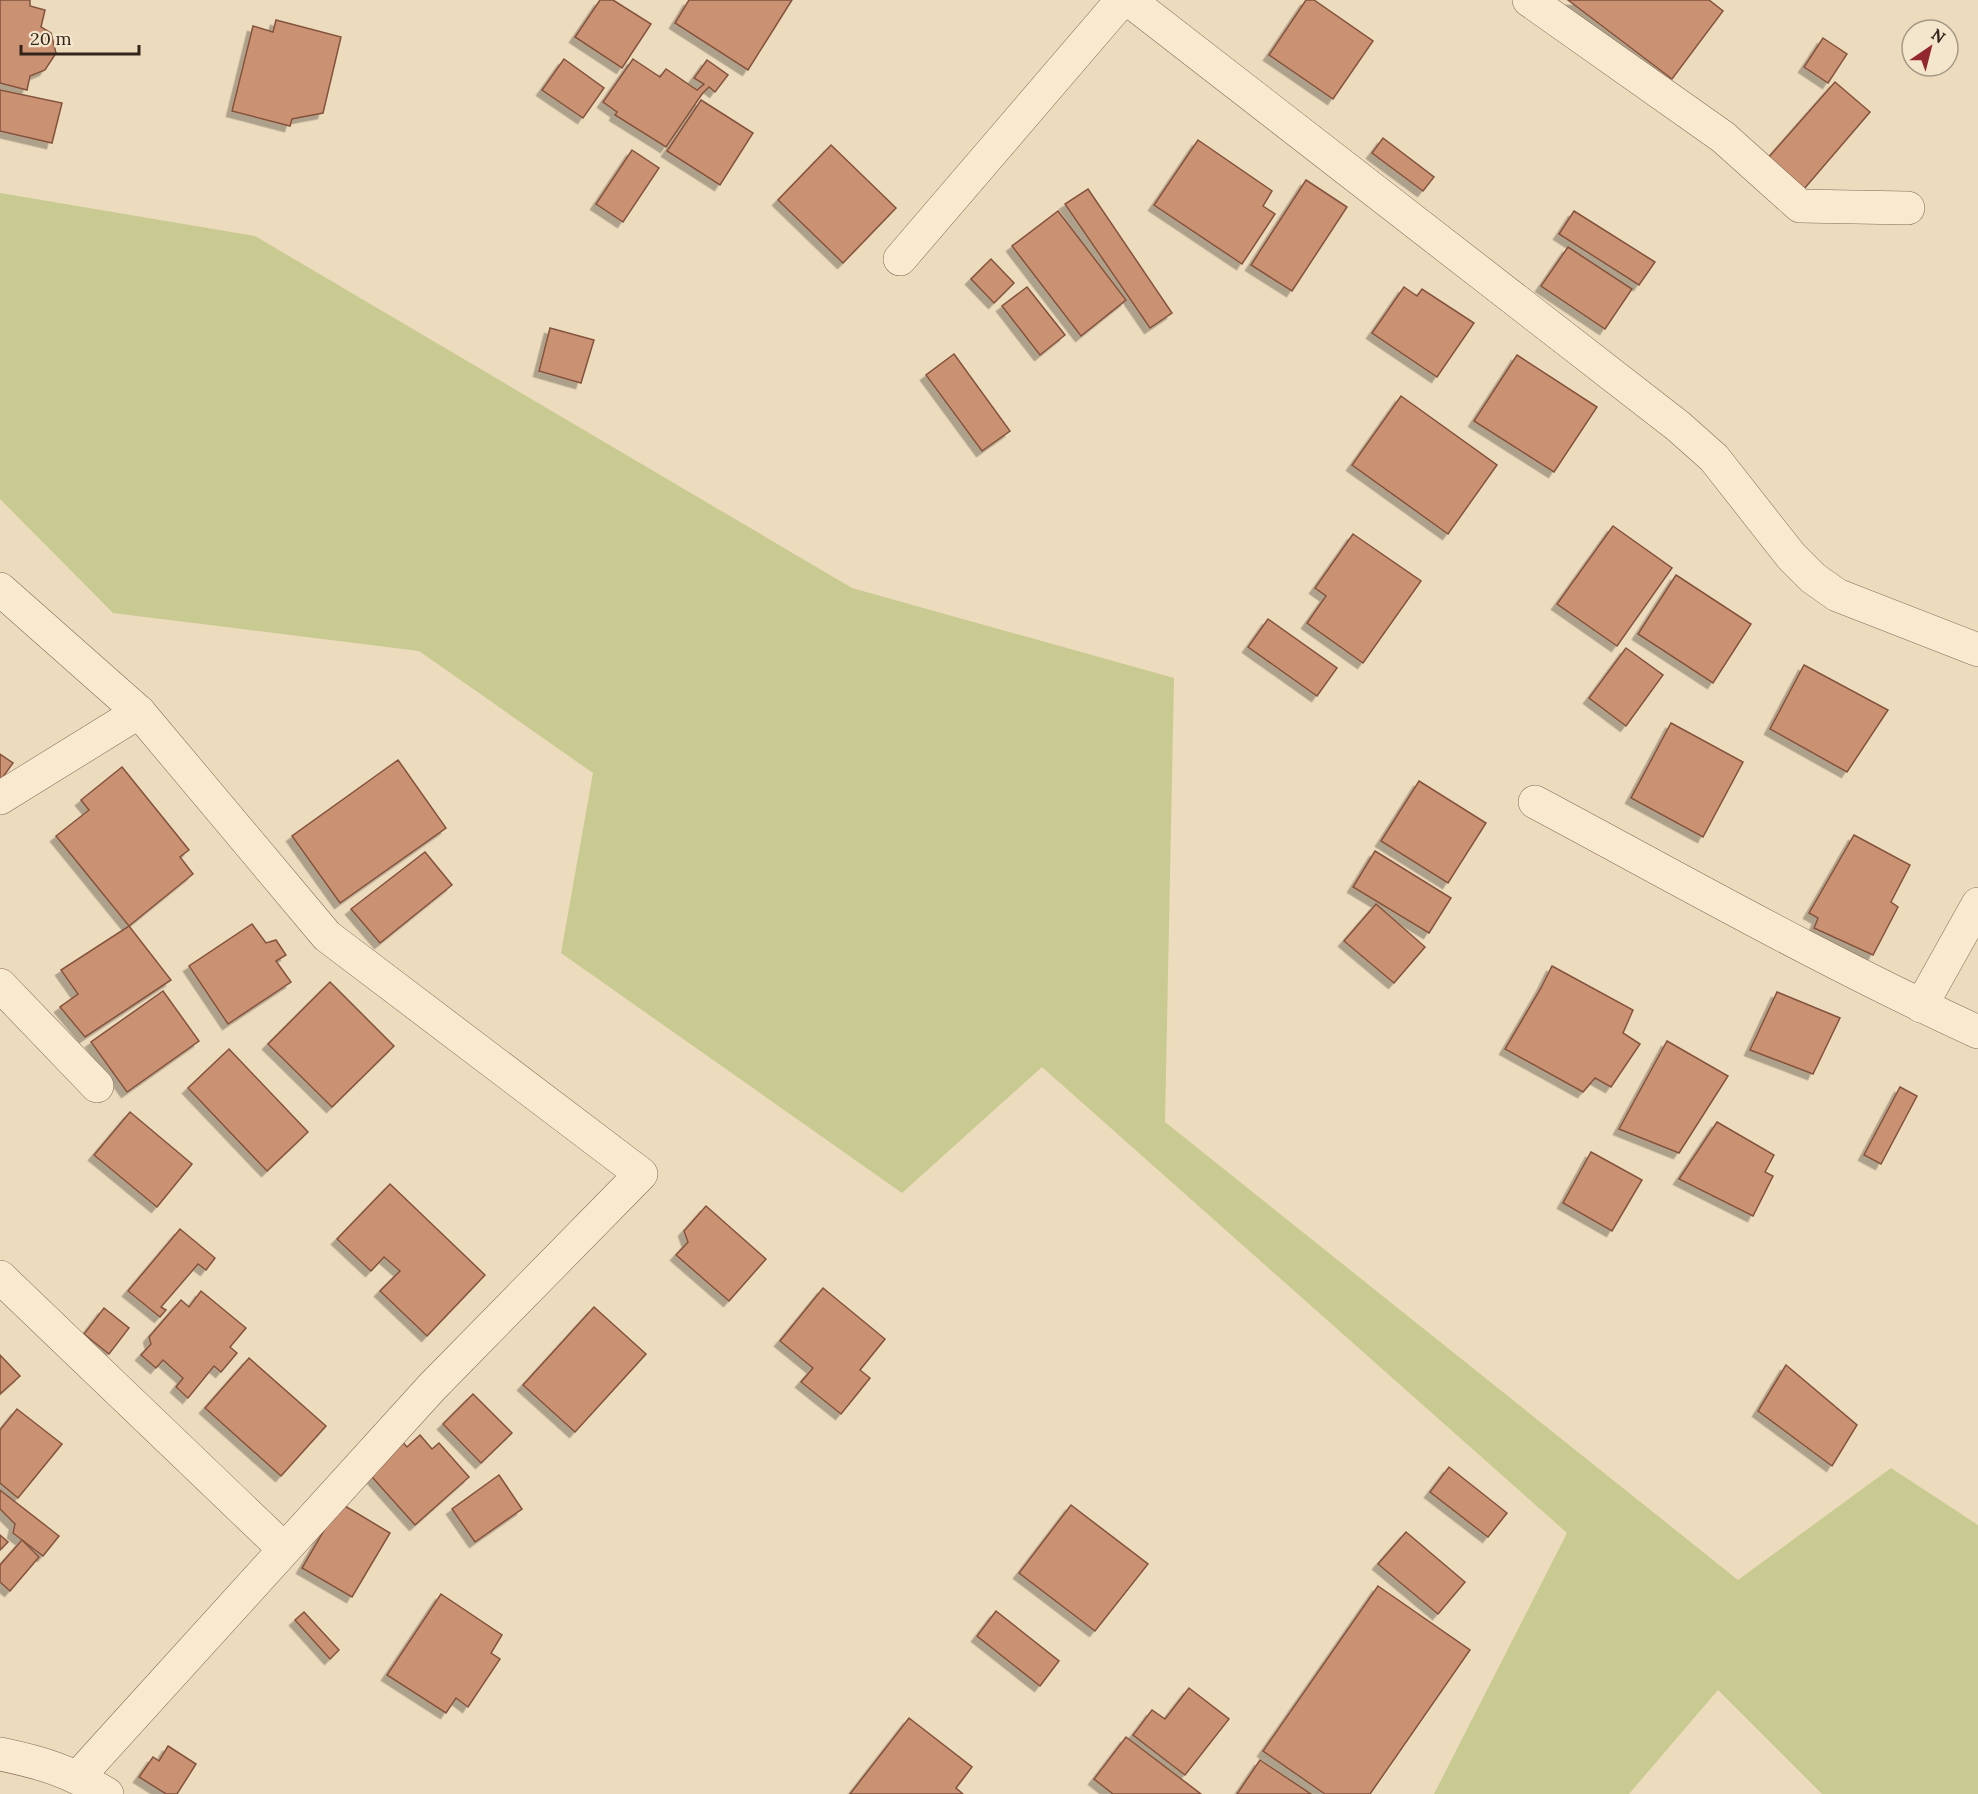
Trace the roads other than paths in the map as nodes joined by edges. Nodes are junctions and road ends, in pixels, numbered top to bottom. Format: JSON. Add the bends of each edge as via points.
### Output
{"nodes":[{"id":1,"x":1122,"y":0,"type":"edge"},
{"id":2,"x":1129,"y":0,"type":"edge"},
{"id":3,"x":1529,"y":0,"type":"edge"},
{"id":4,"x":1908,"y":208,"type":"dead end"},
{"id":5,"x":900,"y":259,"type":"dead end"},
{"id":6,"x":0,"y":589,"type":"edge"},
{"id":7,"x":1978,"y":650,"type":"edge"},
{"id":8,"x":138,"y":712,"type":"junction"},
{"id":9,"x":0,"y":798,"type":"edge"},
{"id":10,"x":1535,"y":802,"type":"dead end"},
{"id":11,"x":1978,"y":904,"type":"edge"},
{"id":12,"x":0,"y":986,"type":"edge"},
{"id":13,"x":1922,"y":1006,"type":"junction"},
{"id":14,"x":1978,"y":1032,"type":"edge"},
{"id":15,"x":97,"y":1086,"type":"dead end"},
{"id":16,"x":0,"y":1277,"type":"edge"},
{"id":17,"x":284,"y":1549,"type":"junction"},
{"id":18,"x":0,"y":1754,"type":"edge"},
{"id":19,"x":78,"y":1777,"type":"junction"},
{"id":20,"x":107,"y":1794,"type":"edge"}],
"edges":[{"from":1,"to":5,"type":"street"},
{"from":2,"to":7,"type":"street","via":[[1678,426],[1714,458],[1813,578],[1837,595]]},
{"from":3,"to":4,"type":"street","via":[[1723,137],[1800,206]]},
{"from":6,"to":8,"type":"street"},
{"from":8,"to":9,"type":"street"},
{"from":8,"to":17,"type":"street","via":[[327,936],[640,1174],[432,1387]]},
{"from":10,"to":13,"type":"street"},
{"from":11,"to":13,"type":"street"},
{"from":12,"to":15,"type":"street"},
{"from":13,"to":14,"type":"street"},
{"from":16,"to":17,"type":"street"},
{"from":17,"to":19,"type":"street"},
{"from":18,"to":19,"type":"street","via":[[39,1762]]},
{"from":19,"to":20,"type":"street"}]}
